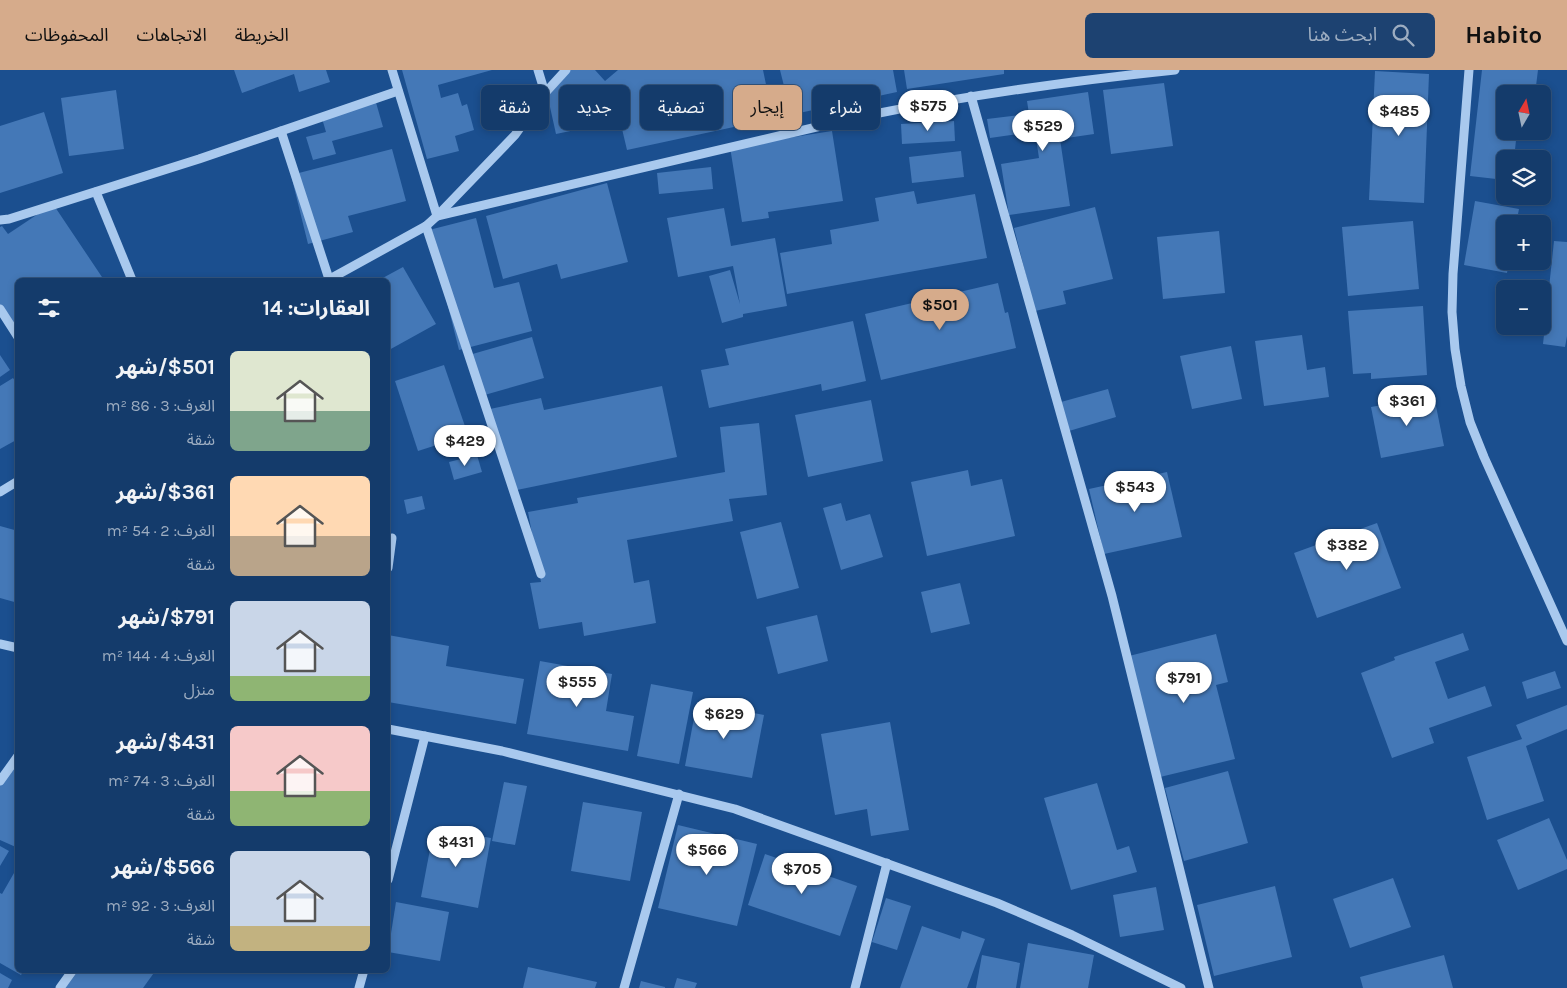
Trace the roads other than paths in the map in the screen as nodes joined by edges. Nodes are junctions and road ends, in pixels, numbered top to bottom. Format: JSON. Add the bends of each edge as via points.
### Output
{"nodes":[{"id":1,"x":392,"y":70,"type":"edge"},
{"id":2,"x":538,"y":70,"type":"edge"},
{"id":3,"x":566,"y":70,"type":"edge"},
{"id":4,"x":1175,"y":70,"type":"edge"},
{"id":5,"x":1469,"y":70,"type":"edge"},
{"id":6,"x":543,"y":85,"type":"edge"},
{"id":7,"x":549,"y":89,"type":"edge"},
{"id":8,"x":398,"y":91,"type":"junction"},
{"id":9,"x":971,"y":96,"type":"junction"},
{"id":10,"x":519,"y":130,"type":"edge"},
{"id":11,"x":281,"y":132,"type":"junction"},
{"id":12,"x":96,"y":192,"type":"junction"},
{"id":13,"x":437,"y":216,"type":"junction"},
{"id":14,"x":0,"y":220,"type":"edge"},
{"id":15,"x":426,"y":226,"type":"junction"},
{"id":16,"x":131,"y":278,"type":"edge"},
{"id":17,"x":328,"y":278,"type":"edge"},
{"id":18,"x":333,"y":278,"type":"edge"},
{"id":19,"x":0,"y":308,"type":"edge"},
{"id":20,"x":15,"y":331,"type":"edge"},
{"id":21,"x":15,"y":483,"type":"edge"},
{"id":22,"x":0,"y":492,"type":"edge"},
{"id":23,"x":392,"y":538,"type":"dead end"},
{"id":24,"x":390,"y":553,"type":"edge"},
{"id":25,"x":541,"y":574,"type":"dead end"},
{"id":26,"x":1567,"y":641,"type":"edge"},
{"id":27,"x":0,"y":644,"type":"edge"},
{"id":28,"x":15,"y":647,"type":"edge"},
{"id":29,"x":390,"y":729,"type":"edge"},
{"id":30,"x":425,"y":736,"type":"junction"},
{"id":31,"x":15,"y":760,"type":"edge"},
{"id":32,"x":0,"y":781,"type":"edge"},
{"id":33,"x":678,"y":794,"type":"junction"},
{"id":34,"x":887,"y":863,"type":"junction"},
{"id":35,"x":390,"y":872,"type":"edge"},
{"id":36,"x":71,"y":973,"type":"edge"},
{"id":37,"x":363,"y":973,"type":"edge"},
{"id":38,"x":60,"y":988,"type":"edge"},
{"id":39,"x":359,"y":988,"type":"edge"},
{"id":40,"x":624,"y":988,"type":"edge"},
{"id":41,"x":855,"y":988,"type":"edge"},
{"id":42,"x":1181,"y":988,"type":"edge"},
{"id":43,"x":1209,"y":988,"type":"edge"}],
"edges":[{"from":1,"to":8,"type":"street"},
{"from":2,"to":6,"type":"street"},
{"from":3,"to":7,"type":"street"},
{"from":4,"to":9,"type":"street"},
{"from":5,"to":26,"type":"street","via":[[1452,312],[1461,386],[1470,422],[1484,457]]},
{"from":8,"to":11,"type":"street"},
{"from":8,"to":13,"type":"street"},
{"from":9,"to":13,"type":"street","via":[[859,117]]},
{"from":9,"to":43,"type":"street","via":[[1112,596]]},
{"from":10,"to":13,"type":"street"},
{"from":11,"to":12,"type":"street"},
{"from":11,"to":17,"type":"street"},
{"from":12,"to":14,"type":"street"},
{"from":12,"to":16,"type":"street"},
{"from":13,"to":15,"type":"street"},
{"from":15,"to":18,"type":"street"},
{"from":15,"to":25,"type":"street"},
{"from":19,"to":20,"type":"street"},
{"from":21,"to":22,"type":"street"},
{"from":23,"to":24,"type":"street"},
{"from":27,"to":28,"type":"street"},
{"from":29,"to":30,"type":"street"},
{"from":30,"to":33,"type":"street","via":[[502,751]]},
{"from":30,"to":35,"type":"street"},
{"from":31,"to":32,"type":"street"},
{"from":33,"to":34,"type":"street","via":[[735,808]]},
{"from":33,"to":40,"type":"street"},
{"from":34,"to":41,"type":"street"},
{"from":34,"to":42,"type":"street","via":[[1055,928]]},
{"from":36,"to":38,"type":"street"},
{"from":37,"to":39,"type":"street"}]}
